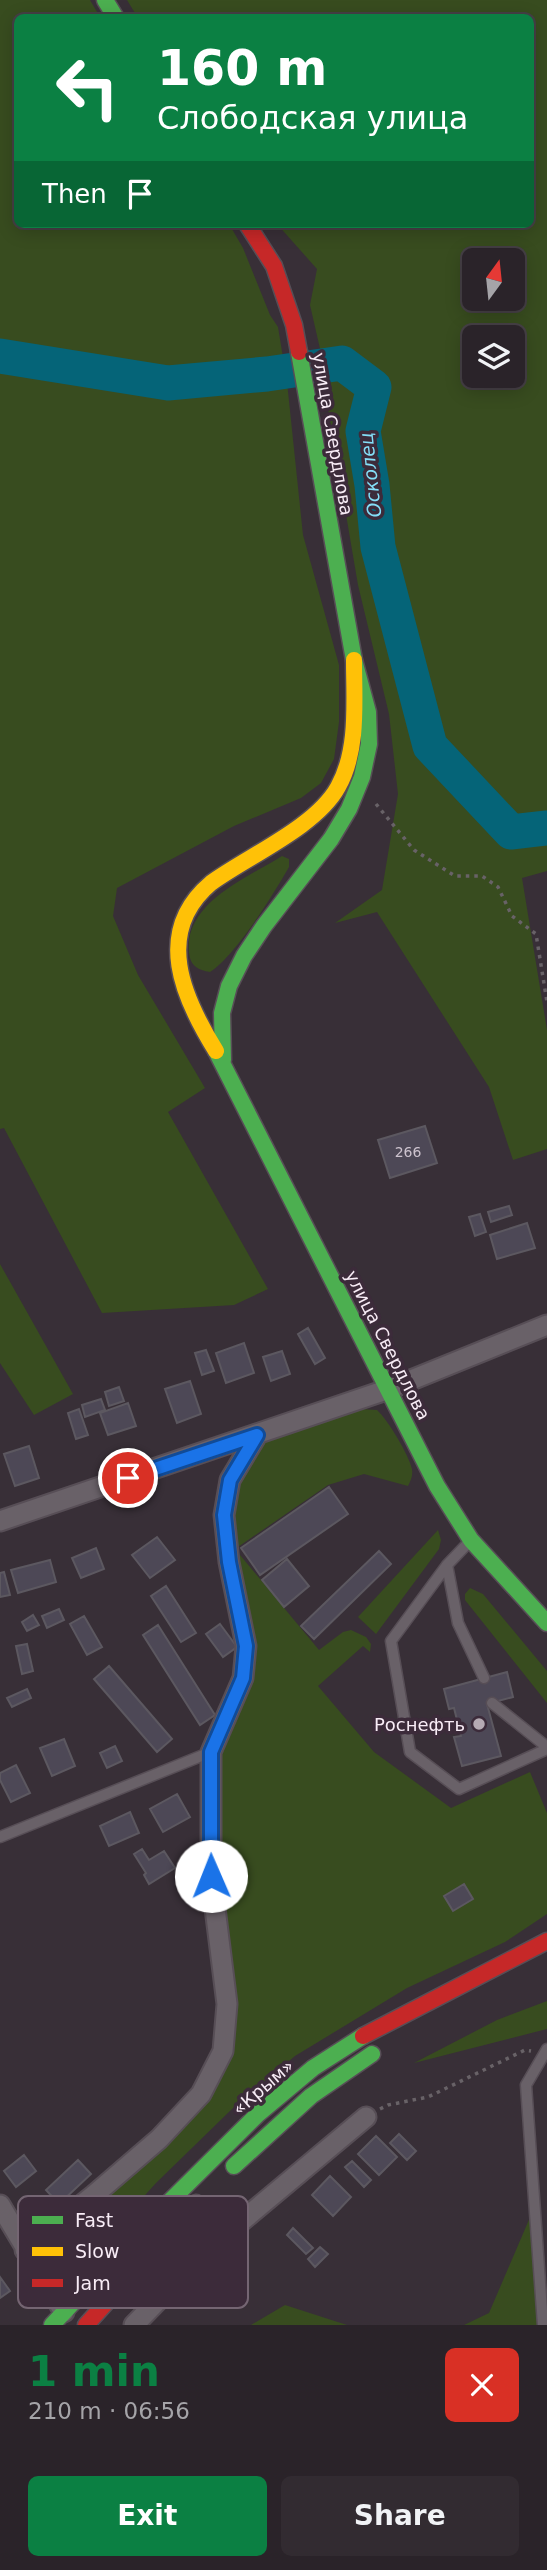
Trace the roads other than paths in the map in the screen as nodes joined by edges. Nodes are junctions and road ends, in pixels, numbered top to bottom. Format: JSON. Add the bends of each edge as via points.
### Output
{"nodes":[{"id":1,"x":250,"y":228,"type":"edge"},
{"id":2,"x":354,"y":660,"type":"junction"},
{"id":3,"x":224,"y":1065,"type":"junction"},
{"id":4,"x":547,"y":1325,"type":"edge"},
{"id":5,"x":389,"y":1389,"type":"junction"},
{"id":6,"x":257,"y":1435,"type":"junction"},
{"id":7,"x":0,"y":1521,"type":"edge"},
{"id":8,"x":471,"y":1540,"type":"junction"},
{"id":9,"x":447,"y":1565,"type":"junction"},
{"id":10,"x":547,"y":1623,"type":"edge"},
{"id":11,"x":484,"y":1678,"type":"dead end"},
{"id":12,"x":492,"y":1703,"type":"dead end"},
{"id":13,"x":547,"y":1748,"type":"edge"},
{"id":14,"x":211,"y":1752,"type":"junction"},
{"id":15,"x":0,"y":1837,"type":"edge"},
{"id":16,"x":547,"y":1932,"type":"edge"},
{"id":17,"x":547,"y":1941,"type":"edge"},
{"id":18,"x":502,"y":1965,"type":"junction"},
{"id":19,"x":474,"y":1997,"type":"dead end"},
{"id":20,"x":416,"y":2026,"type":"dead end"},
{"id":21,"x":387,"y":2045,"type":"dead end"},
{"id":22,"x":545,"y":2051,"type":"edge"},
{"id":23,"x":366,"y":2117,"type":"road end"},
{"id":24,"x":224,"y":2176,"type":"dead end"},
{"id":25,"x":93,"y":2196,"type":"edge"},
{"id":26,"x":175,"y":2196,"type":"edge"},
{"id":27,"x":0,"y":2205,"type":"edge"},
{"id":28,"x":248,"y":2216,"type":"edge"},
{"id":29,"x":18,"y":2237,"type":"edge"},
{"id":30,"x":101,"y":2308,"type":"edge"},
{"id":31,"x":151,"y":2308,"type":"edge"},
{"id":32,"x":86,"y":2325,"type":"edge"},
{"id":33,"x":134,"y":2325,"type":"edge"},
{"id":34,"x":543,"y":2325,"type":"edge"}],
"edges":[{"from":1,"to":2,"type":"main road","name":"улица Свердлова","via":[[274,266],[294,325]]},
{"from":2,"to":3,"type":"main road","name":"улица Свердлова","via":[[367,702],[369,733],[358,790],[338,828],[256,936],[228,988],[221,1024]]},
{"from":2,"to":3,"type":"main road","name":"улица Свердлова","via":[[352,730],[345,771],[330,799],[200,892],[184,917],[177,948],[182,983],[191,1012]]},
{"from":3,"to":5,"type":"main road","name":"улица Свердлова"},
{"from":4,"to":5,"type":"street"},
{"from":5,"to":6,"type":"street"},
{"from":5,"to":8,"type":"main road","name":"улица Свердлова","via":[[437,1486]]},
{"from":6,"to":7,"type":"street"},
{"from":6,"to":14,"type":"street","via":[[230,1480],[224,1515],[246,1646],[243,1678]]},
{"from":8,"to":9,"type":"lane"},
{"from":8,"to":10,"type":"main road","name":"улица Свердлова"},
{"from":9,"to":11,"type":"lane","via":[[458,1623]]},
{"from":9,"to":13,"type":"lane","via":[[391,1641],[410,1752],[459,1789]]},
{"from":12,"to":13,"type":"lane"},
{"from":14,"to":15,"type":"lane"},
{"from":14,"to":25,"type":"street","via":[[211,1876],[227,2004],[223,2051],[201,2094],[159,2139]]},
{"from":16,"to":18,"type":"main road"},
{"from":17,"to":18,"type":"main road","name":"«Крым»"},
{"from":18,"to":26,"type":"main road","name":"«Крым»","via":[[369,2032],[313,2068],[258,2114]]},
{"from":19,"to":20,"type":"main road"},
{"from":21,"to":24,"type":"main road","via":[[311,2096]]},
{"from":22,"to":34,"type":"lane","via":[[526,2085]]},
{"from":23,"to":28,"type":"street"},
{"from":27,"to":29,"type":"street"},
{"from":30,"to":32,"type":"main road"},
{"from":31,"to":33,"type":"street"}]}
